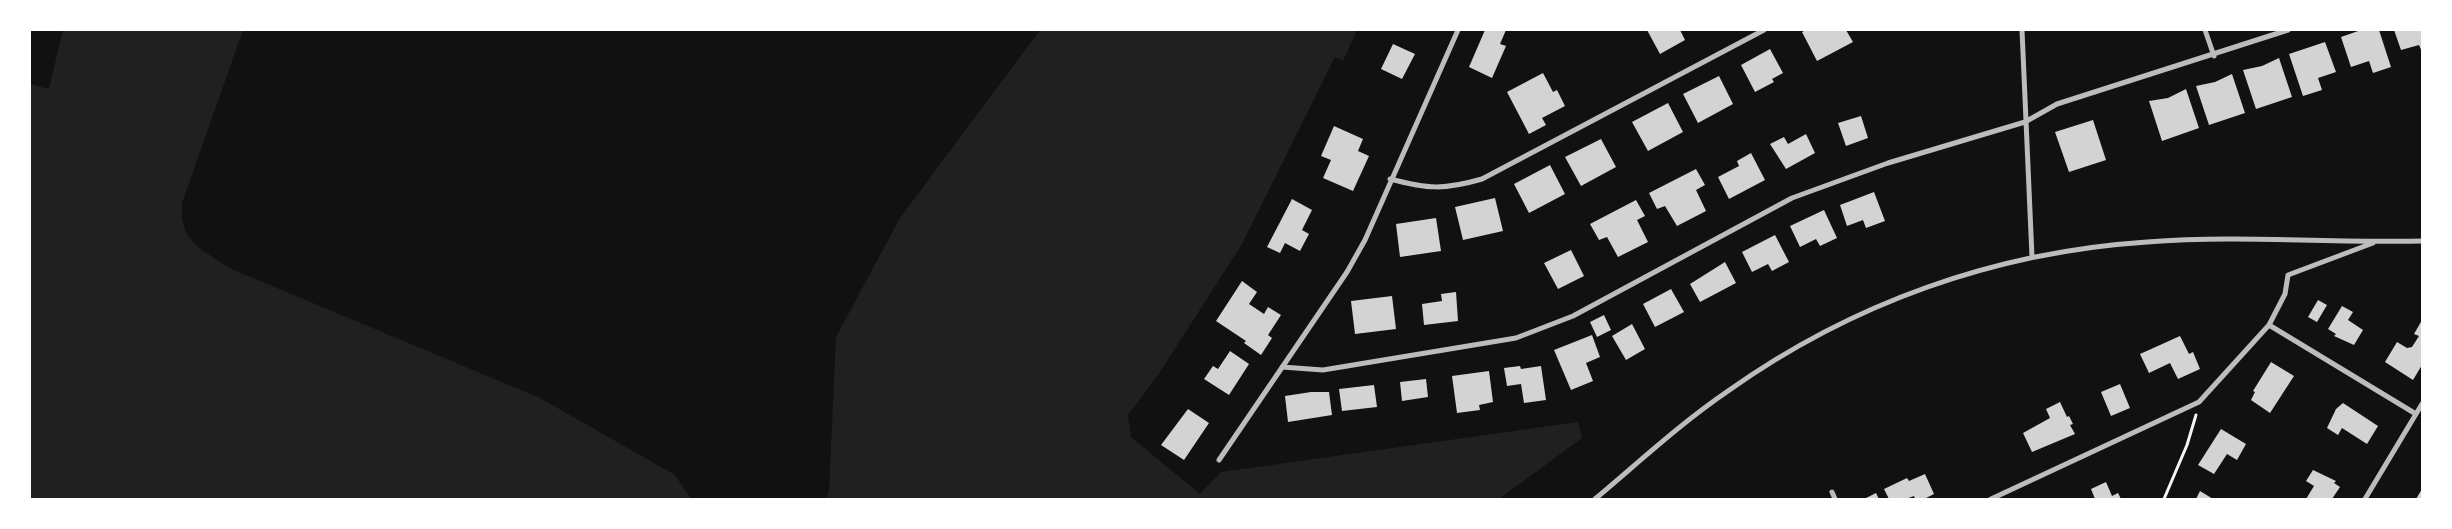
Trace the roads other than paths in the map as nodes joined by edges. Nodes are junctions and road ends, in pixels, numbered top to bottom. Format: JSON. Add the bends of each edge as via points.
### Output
{"nodes":[{"id":1,"x":1458,"y":30,"type":"edge"},
{"id":2,"x":1764,"y":30,"type":"edge"},
{"id":3,"x":2022,"y":30,"type":"edge"},
{"id":4,"x":2206,"y":30,"type":"edge"},
{"id":5,"x":2288,"y":30,"type":"edge"},
{"id":6,"x":2214,"y":56,"type":"junction"},
{"id":7,"x":2025,"y":122,"type":"junction"},
{"id":8,"x":1390,"y":179,"type":"junction"},
{"id":9,"x":2422,"y":241,"type":"edge"},
{"id":10,"x":2376,"y":242,"type":"junction"},
{"id":11,"x":2032,"y":257,"type":"junction"},
{"id":12,"x":2269,"y":325,"type":"junction"},
{"id":13,"x":1282,"y":367,"type":"junction"},
{"id":14,"x":2422,"y":404,"type":"edge"},
{"id":15,"x":2416,"y":414,"type":"junction"},
{"id":16,"x":1219,"y":460,"type":"dead end"},
{"id":17,"x":1832,"y":492,"type":"dead end"},
{"id":18,"x":1595,"y":499,"type":"edge"},
{"id":19,"x":1835,"y":499,"type":"edge"},
{"id":20,"x":1991,"y":499,"type":"edge"},
{"id":21,"x":2365,"y":499,"type":"edge"}],
"edges":[{"from":1,"to":8,"type":"street"},
{"from":2,"to":8,"type":"street","via":[[1482,179],[1454,187],[1423,188]]},
{"from":3,"to":7,"type":"street"},
{"from":4,"to":6,"type":"street"},
{"from":5,"to":6,"type":"street"},
{"from":6,"to":7,"type":"street","via":[[2057,104]]},
{"from":7,"to":11,"type":"street"},
{"from":7,"to":13,"type":"street","via":[[1888,163],[1792,198],[1572,316],[1516,338],[1323,370]]},
{"from":8,"to":13,"type":"street","via":[[1365,240],[1347,272]]},
{"from":9,"to":10,"type":"street"},
{"from":10,"to":11,"type":"street","via":[[2175,240],[2115,244]]},
{"from":10,"to":12,"type":"street","via":[[2288,275],[2286,294]]},
{"from":11,"to":18,"type":"street","via":[[1920,288],[1814,336],[1706,406]]},
{"from":12,"to":15,"type":"street"},
{"from":12,"to":20,"type":"street","via":[[2199,402]]},
{"from":13,"to":16,"type":"street"},
{"from":14,"to":15,"type":"street"},
{"from":15,"to":21,"type":"street"},
{"from":17,"to":19,"type":"street"}]}
